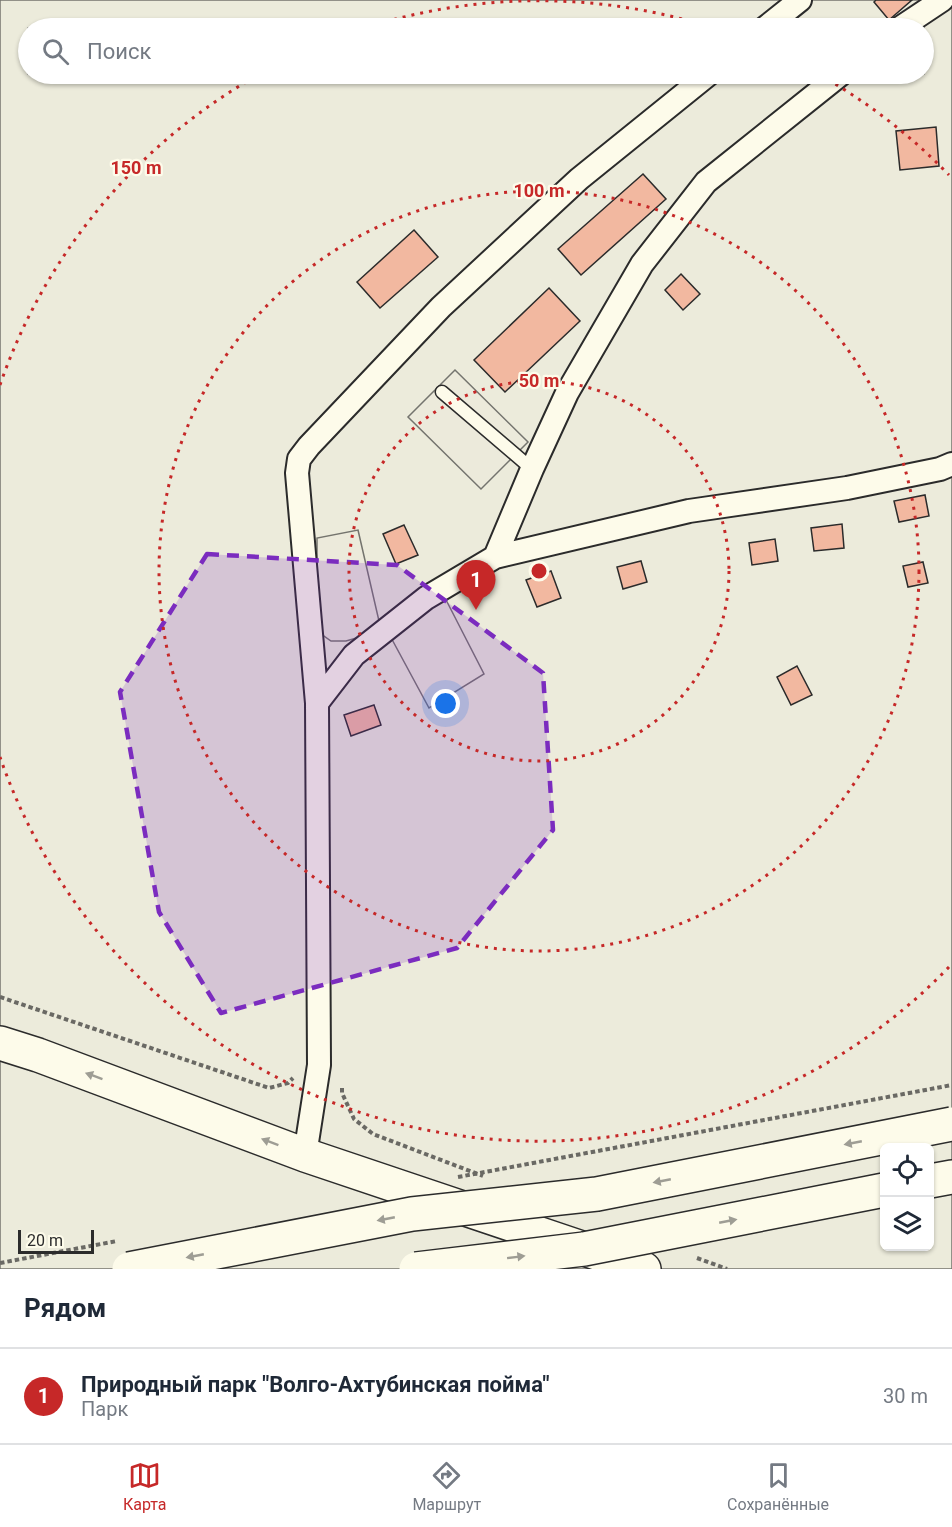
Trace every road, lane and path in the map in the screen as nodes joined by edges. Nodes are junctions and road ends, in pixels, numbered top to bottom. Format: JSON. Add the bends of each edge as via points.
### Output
{"nodes":[{"id":1,"x":800,"y":0,"type":"edge"},
{"id":2,"x":942,"y":0,"type":"edge"},
{"id":3,"x":778,"y":18,"type":"edge"},
{"id":4,"x":915,"y":18,"type":"edge"},
{"id":5,"x":697,"y":84,"type":"edge"},
{"id":6,"x":828,"y":84,"type":"edge"},
{"id":7,"x":442,"y":392,"type":"dead end"},
{"id":8,"x":952,"y":464,"type":"edge"},
{"id":9,"x":532,"y":469,"type":"junction"},
{"id":10,"x":495,"y":557,"type":"junction"},
{"id":11,"x":317,"y":703,"type":"junction"},
{"id":12,"x":0,"y":997,"type":"edge"},
{"id":13,"x":0,"y":1043,"type":"edge"},
{"id":14,"x":296,"y":1074,"type":"dead end"},
{"id":15,"x":952,"y":1085,"type":"edge"},
{"id":16,"x":952,"y":1124,"type":"edge"},
{"id":17,"x":306,"y":1155,"type":"junction"},
{"id":18,"x":458,"y":1177,"type":"dead end"},
{"id":19,"x":952,"y":1177,"type":"edge"},
{"id":20,"x":934,"y":1180,"type":"edge"},
{"id":21,"x":880,"y":1191,"type":"edge"},
{"id":22,"x":546,"y":1235,"type":"junction"},
{"id":23,"x":123,"y":1255,"type":"edge"},
{"id":24,"x":582,"y":1262,"type":"dead end"},
{"id":25,"x":0,"y":1263,"type":"edge"},
{"id":26,"x":416,"y":1269,"type":"edge"},
{"id":27,"x":644,"y":1269,"type":"edge"}],
"edges":[{"from":1,"to":3,"type":"street"},
{"from":2,"to":4,"type":"street"},
{"from":5,"to":11,"type":"street","via":[[579,179],[441,307],[299,459],[297,473]]},
{"from":6,"to":9,"type":"street","via":[[706,182],[684,209],[636,274],[567,393]]},
{"from":7,"to":9,"type":"lane"},
{"from":8,"to":10,"type":"street","via":[[847,488],[689,511]]},
{"from":9,"to":10,"type":"street"},
{"from":10,"to":11,"type":"street","via":[[426,598],[354,655]]},
{"from":11,"to":17,"type":"street","via":[[319,1065]]},
{"from":12,"to":14,"type":"path","via":[[269,1088],[288,1083]]},
{"from":17,"to":13,"type":"main road","one_way":true},
{"from":15,"to":18,"type":"path","bridge":true},
{"from":16,"to":23,"type":"main road","one_way":true,"bridge":true,"via":[[597,1194],[412,1214]]},
{"from":17,"to":22,"type":"main road"},
{"from":19,"to":20,"type":"main road"},
{"from":26,"to":21,"type":"main road","one_way":true,"bridge":true,"via":[[584,1249]]},
{"from":22,"to":24,"type":"lane"},
{"from":22,"to":27,"type":"main road"},
{"from":23,"to":25,"type":"path","bridge":true}]}
